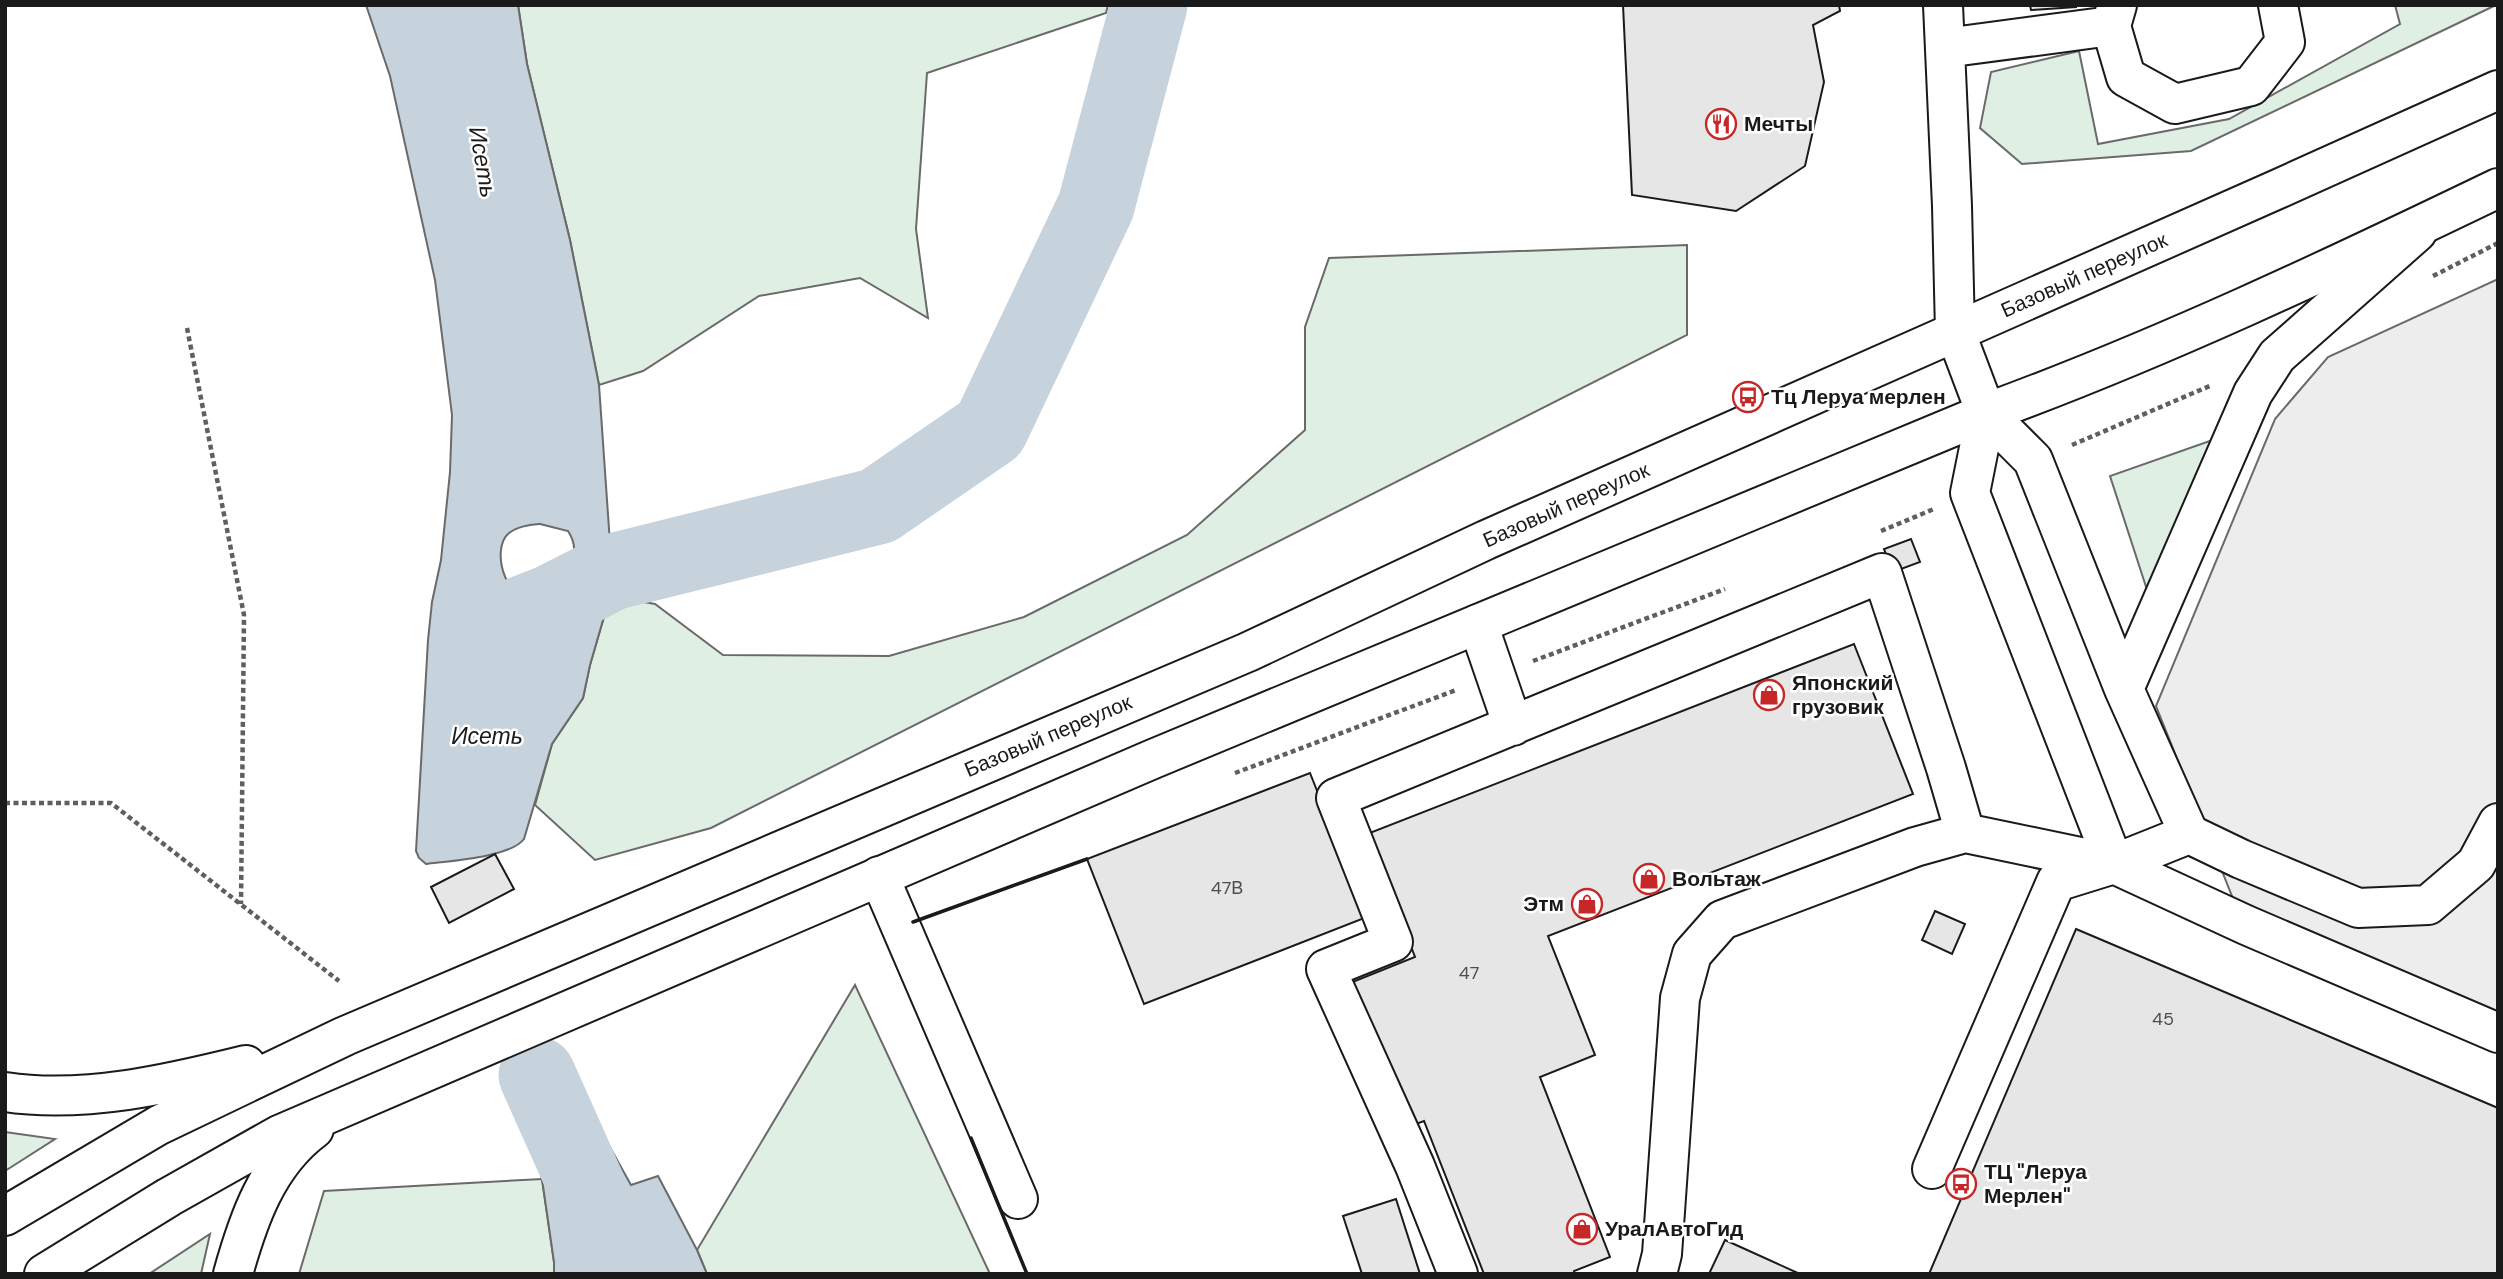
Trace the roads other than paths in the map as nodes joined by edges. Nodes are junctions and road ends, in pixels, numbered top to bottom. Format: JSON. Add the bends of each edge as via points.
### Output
{"nodes":[{"id":1,"x":1943,"y":5,"type":"edge"},
{"id":2,"x":2278,"y":5,"type":"edge"},
{"id":3,"x":2114,"y":15,"type":"edge"},
{"id":4,"x":1945,"y":48,"type":"junction"},
{"id":5,"x":2498,"y":90,"type":"edge"},
{"id":6,"x":2498,"y":188,"type":"edge"},
{"id":7,"x":2428,"y":222,"type":"junction"},
{"id":8,"x":1955,"y":331,"type":"junction"},
{"id":9,"x":1986,"y":413,"type":"junction"},
{"id":10,"x":1478,"y":624,"type":"junction"},
{"id":11,"x":2124,"y":689,"type":"junction"},
{"id":12,"x":1513,"y":726,"type":"junction"},
{"id":13,"x":2498,"y":823,"type":"edge"},
{"id":14,"x":1965,"y":833,"type":"junction"},
{"id":15,"x":2189,"y":834,"type":"junction"},
{"id":16,"x":2114,"y":864,"type":"junction"},
{"id":17,"x":879,"y":876,"type":"junction"},
{"id":18,"x":2498,"y":1033,"type":"edge"},
{"id":19,"x":345,"y":1036,"type":"junction"},
{"id":20,"x":5,"y":1092,"type":"edge"},
{"id":21,"x":344,"y":1108,"type":"junction"},
{"id":22,"x":1932,"y":1169,"type":"dead end"},
{"id":23,"x":1018,"y":1199,"type":"dead end"},
{"id":24,"x":5,"y":1216,"type":"edge"},
{"id":25,"x":44,"y":1274,"type":"edge"},
{"id":26,"x":233,"y":1274,"type":"edge"},
{"id":27,"x":1458,"y":1274,"type":"edge"},
{"id":28,"x":1657,"y":1274,"type":"edge"}],
"edges":[{"from":1,"to":4,"type":"main road"},
{"from":2,"to":3,"type":"main road","via":[[2285,42],[2250,86],[2175,104],[2126,77]]},
{"from":3,"to":4,"type":"main road"},
{"from":4,"to":8,"type":"main road"},
{"from":5,"to":8,"type":"main road","name":"Базовый переулок"},
{"from":6,"to":7,"type":"main road"},
{"from":7,"to":9,"type":"main road","via":[[2294,286]]},
{"from":7,"to":11,"type":"main road","via":[[2277,356],[2253,393]]},
{"from":8,"to":9,"type":"main road"},
{"from":8,"to":19,"type":"main road","name":"Базовый переулок","via":[[1486,540],[1248,652]]},
{"from":9,"to":10,"type":"main road"},
{"from":9,"to":11,"type":"main road","via":[[2033,460]]},
{"from":9,"to":16,"type":"main road","via":[[1970,493]]},
{"from":10,"to":12,"type":"main road"},
{"from":10,"to":17,"type":"main road"},
{"from":11,"to":15,"type":"main road"},
{"from":12,"to":14,"type":"main road","via":[[1882,573]]},
{"from":12,"to":27,"type":"main road","via":[[1336,798],[1393,942],[1326,969]]},
{"from":13,"to":15,"type":"main road","via":[[2476,864],[2428,905],[2358,908]]},
{"from":14,"to":16,"type":"main road"},
{"from":14,"to":28,"type":"main road","via":[[1915,847],[1722,920],[1692,954],[1680,998]]},
{"from":15,"to":16,"type":"main road"},
{"from":16,"to":18,"type":"main road"},
{"from":16,"to":22,"type":"main road","via":[[2056,882]]},
{"from":17,"to":21,"type":"main road"},
{"from":17,"to":23,"type":"main road"},
{"from":19,"to":20,"type":"main road","via":[[181,1081],[112,1092]]},
{"from":19,"to":24,"type":"main road","via":[[159,1125]]},
{"from":21,"to":25,"type":"main road","via":[[279,1135]]},
{"from":21,"to":26,"type":"main road","via":[[306,1135],[278,1166],[256,1202]]}]}
